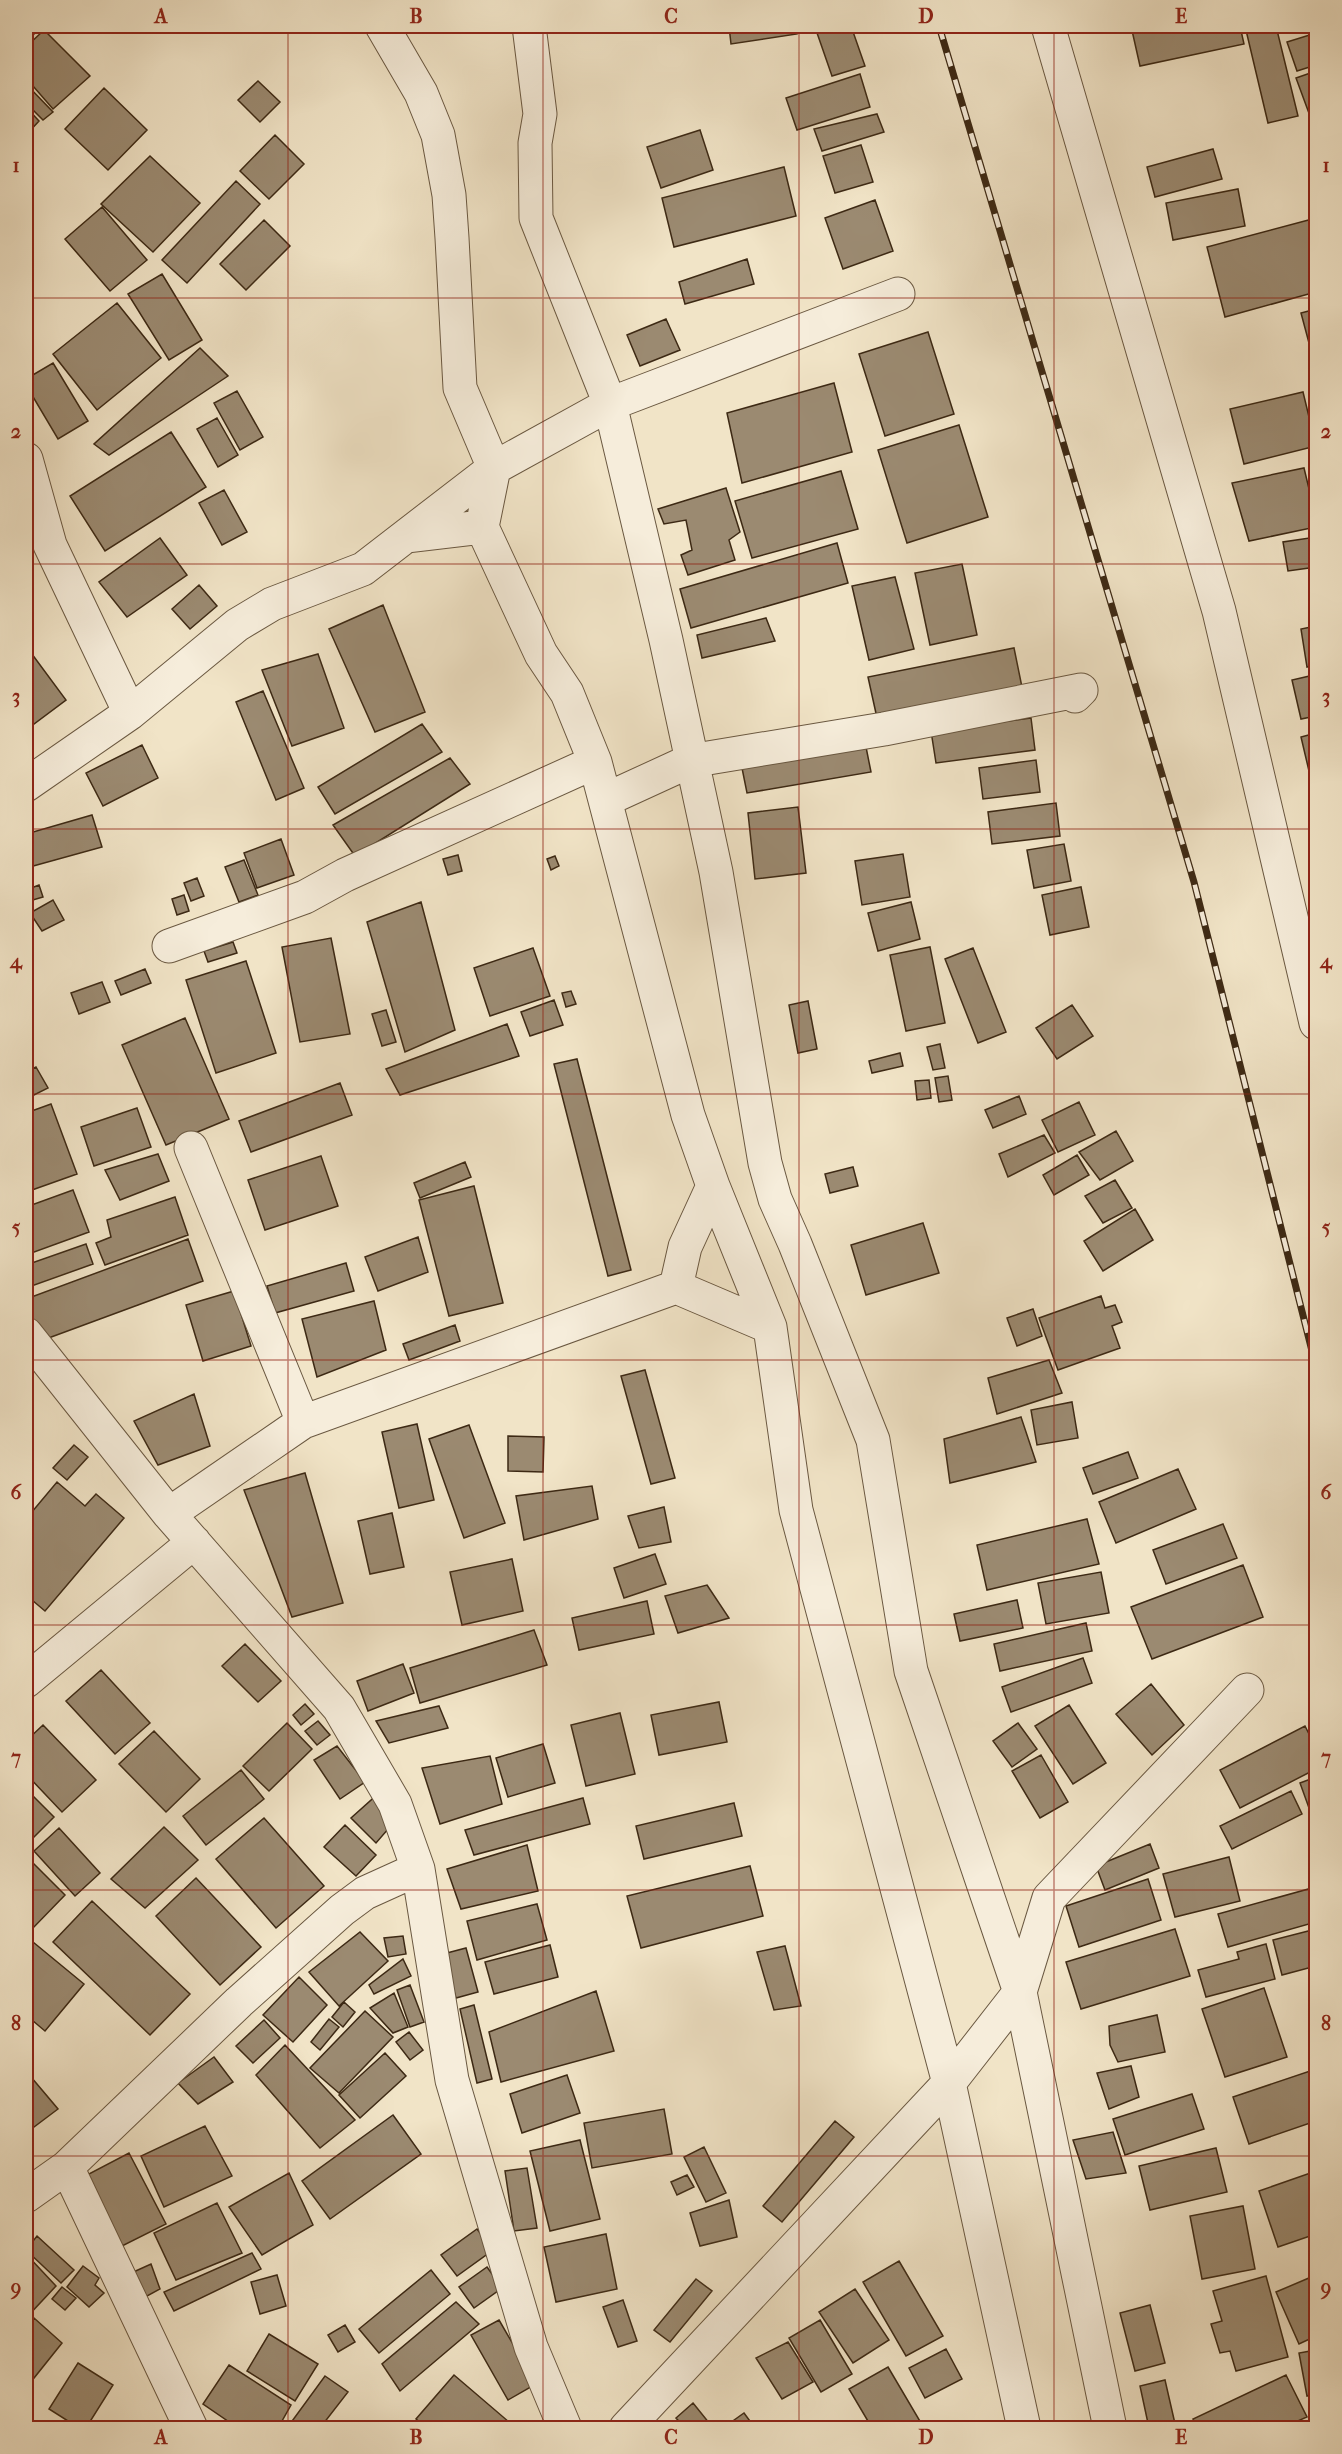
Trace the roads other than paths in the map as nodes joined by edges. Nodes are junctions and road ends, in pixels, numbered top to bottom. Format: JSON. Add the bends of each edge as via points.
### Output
{"nodes":[{"id":1,"x":382,"y":26,"type":"edge"},
{"id":2,"x":529,"y":26,"type":"edge"},
{"id":3,"x":1048,"y":26,"type":"edge"},
{"id":4,"x":898,"y":294,"type":"dead end"},
{"id":5,"x":609,"y":404,"type":"junction"},
{"id":6,"x":26,"y":459,"type":"edge"},
{"id":7,"x":494,"y":468,"type":"junction"},
{"id":8,"x":483,"y":527,"type":"junction"},
{"id":9,"x":404,"y":536,"type":"junction"},
{"id":10,"x":1075,"y":696,"type":"dead end"},
{"id":11,"x":130,"y":713,"type":"junction"},
{"id":12,"x":690,"y":761,"type":"junction"},
{"id":13,"x":595,"y":762,"type":"junction"},
{"id":14,"x":26,"y":785,"type":"edge"},
{"id":15,"x":605,"y":800,"type":"junction"},
{"id":16,"x":169,"y":946,"type":"dead end"},
{"id":17,"x":1317,"y":1023,"type":"edge"},
{"id":18,"x":191,"y":1148,"type":"dead end"},
{"id":19,"x":713,"y":1186,"type":"junction"},
{"id":20,"x":775,"y":1199,"type":"junction"},
{"id":21,"x":729,"y":1227,"type":"junction"},
{"id":22,"x":685,"y":1247,"type":"junction"},
{"id":23,"x":676,"y":1287,"type":"junction"},
{"id":24,"x":770,"y":1327,"type":"junction"},
{"id":25,"x":26,"y":1334,"type":"edge"},
{"id":26,"x":303,"y":1422,"type":"junction"},
{"id":27,"x":169,"y":1514,"type":"junction"},
{"id":28,"x":194,"y":1542,"type":"junction"},
{"id":29,"x":26,"y":1681,"type":"edge"},
{"id":30,"x":1247,"y":1690,"type":"dead end"},
{"id":31,"x":418,"y":1869,"type":"junction"},
{"id":32,"x":1020,"y":1992,"type":"junction"},
{"id":33,"x":949,"y":2083,"type":"junction"},
{"id":34,"x":68,"y":2167,"type":"junction"},
{"id":35,"x":26,"y":2196,"type":"edge"},
{"id":36,"x":191,"y":2428,"type":"edge"},
{"id":37,"x":565,"y":2428,"type":"edge"},
{"id":38,"x":626,"y":2428,"type":"edge"},
{"id":39,"x":1024,"y":2428,"type":"edge"},
{"id":40,"x":1110,"y":2428,"type":"edge"}],
"edges":[{"from":1,"to":7,"type":"street","via":[[421,93],[438,135],[453,238],[460,388]]},
{"from":2,"to":5,"type":"street","via":[[540,114],[535,143],[536,218]]},
{"from":3,"to":17,"type":"street","via":[[1219,612]]},
{"from":4,"to":5,"type":"street"},
{"from":5,"to":7,"type":"street"},
{"from":5,"to":12,"type":"street","via":[[666,640]]},
{"from":6,"to":11,"type":"street","via":[[50,545]]},
{"from":7,"to":8,"type":"street"},
{"from":7,"to":9,"type":"street"},
{"from":8,"to":9,"type":"street"},
{"from":8,"to":13,"type":"street","via":[[541,654],[567,693]]},
{"from":9,"to":11,"type":"street","via":[[363,569],[272,604],[237,626]]},
{"from":10,"to":12,"type":"street","via":[[1081,690],[884,729]]},
{"from":11,"to":14,"type":"street"},
{"from":12,"to":15,"type":"street"},
{"from":12,"to":20,"type":"street","via":[[716,872],[765,1163]]},
{"from":13,"to":15,"type":"street"},
{"from":13,"to":16,"type":"street","via":[[345,875],[305,897]]},
{"from":15,"to":19,"type":"street","via":[[688,1114]]},
{"from":18,"to":26,"type":"street"},
{"from":19,"to":21,"type":"street"},
{"from":19,"to":22,"type":"street"},
{"from":20,"to":21,"type":"street"},
{"from":20,"to":32,"type":"street","via":[[873,1440],[911,1671]]},
{"from":21,"to":22,"type":"street","via":[[712,1231]]},
{"from":21,"to":24,"type":"street"},
{"from":22,"to":23,"type":"street"},
{"from":23,"to":24,"type":"street"},
{"from":23,"to":26,"type":"street"},
{"from":24,"to":33,"type":"street","via":[[796,1510]]},
{"from":25,"to":27,"type":"street"},
{"from":26,"to":27,"type":"street"},
{"from":27,"to":28,"type":"street"},
{"from":28,"to":29,"type":"street"},
{"from":28,"to":31,"type":"street","via":[[339,1708],[395,1804]]},
{"from":30,"to":32,"type":"street","via":[[1048,1898]]},
{"from":31,"to":34,"type":"street","via":[[365,1893],[342,1910],[239,2002]]},
{"from":31,"to":37,"type":"street","via":[[452,2080],[531,2347]]},
{"from":32,"to":33,"type":"street"},
{"from":32,"to":40,"type":"street"},
{"from":33,"to":38,"type":"street"},
{"from":33,"to":39,"type":"street"},
{"from":34,"to":35,"type":"street"},
{"from":34,"to":36,"type":"street"}]}
